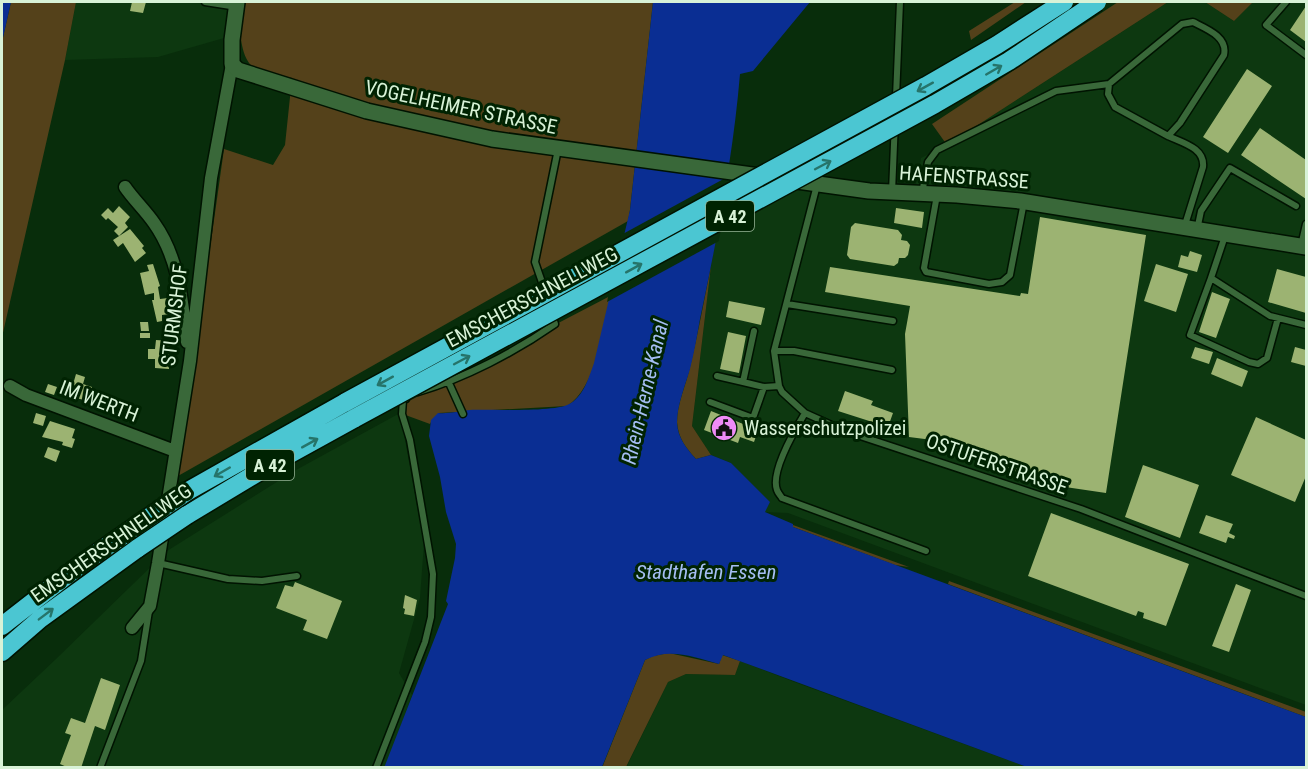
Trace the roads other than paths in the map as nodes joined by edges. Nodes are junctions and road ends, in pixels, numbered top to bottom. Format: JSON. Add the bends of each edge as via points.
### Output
{"nodes":[{"id":1,"x":205,"y":2,"type":"edge"},
{"id":2,"x":900,"y":2,"type":"edge"},
{"id":3,"x":1065,"y":2,"type":"edge"},
{"id":4,"x":1097,"y":2,"type":"edge"},
{"id":5,"x":1286,"y":2,"type":"edge"},
{"id":6,"x":237,"y":4,"type":"edge"},
{"id":7,"x":1306,"y":55,"type":"edge"},
{"id":8,"x":232,"y":64,"type":"junction"},
{"id":9,"x":1109,"y":84,"type":"junction"},
{"id":10,"x":1168,"y":136,"type":"junction"},
{"id":11,"x":558,"y":148,"type":"junction"},
{"id":12,"x":618,"y":158,"type":"joint"},
{"id":13,"x":817,"y":184,"type":"junction"},
{"id":14,"x":125,"y":187,"type":"dead end"},
{"id":15,"x":892,"y":193,"type":"junction"},
{"id":16,"x":929,"y":194,"type":"junction"},
{"id":17,"x":1024,"y":202,"type":"junction"},
{"id":18,"x":1296,"y":206,"type":"dead end"},
{"id":19,"x":1306,"y":224,"type":"edge"},
{"id":20,"x":1191,"y":229,"type":"junction"},
{"id":21,"x":1225,"y":235,"type":"junction"},
{"id":22,"x":1304,"y":247,"type":"edge"},
{"id":23,"x":1211,"y":278,"type":"junction"},
{"id":24,"x":787,"y":304,"type":"junction"},
{"id":25,"x":1278,"y":318,"type":"junction"},
{"id":26,"x":893,"y":321,"type":"dead end"},
{"id":27,"x":1306,"y":325,"type":"edge"},
{"id":28,"x":754,"y":331,"type":"dead end"},
{"id":29,"x":774,"y":351,"type":"junction"},
{"id":30,"x":190,"y":361,"type":"junction"},
{"id":31,"x":892,"y":370,"type":"dead end"},
{"id":32,"x":717,"y":376,"type":"dead end"},
{"id":33,"x":743,"y":382,"type":"junction"},
{"id":34,"x":449,"y":383,"type":"junction"},
{"id":35,"x":10,"y":386,"type":"dead end"},
{"id":36,"x":779,"y":386,"type":"junction"},
{"id":37,"x":764,"y":387,"type":"junction"},
{"id":38,"x":710,"y":402,"type":"dead end"},
{"id":39,"x":805,"y":413,"type":"junction"},
{"id":40,"x":463,"y":414,"type":"dead end"},
{"id":41,"x":176,"y":451,"type":"junction"},
{"id":42,"x":926,"y":551,"type":"dead end"},
{"id":43,"x":158,"y":563,"type":"junction"},
{"id":44,"x":297,"y":576,"type":"dead end"},
{"id":45,"x":1306,"y":596,"type":"edge"},
{"id":46,"x":150,"y":606,"type":"junction"},
{"id":47,"x":2,"y":626,"type":"edge"},
{"id":48,"x":132,"y":628,"type":"dead end"},
{"id":49,"x":2,"y":652,"type":"edge"},
{"id":50,"x":100,"y":768,"type":"edge"},
{"id":51,"x":376,"y":768,"type":"edge"}],
"edges":[{"from":1,"to":6,"type":"lane"},
{"from":2,"to":15,"type":"lane"},
{"from":3,"to":47,"type":"highway","name":"EMSCHERSCHNELLWEG","number":"A 42","one_way":true,"bridge":true,"via":[[926,86],[188,491],[83,563]]},
{"from":49,"to":4,"type":"highway","name":"EMSCHERSCHNELLWEG","number":"A 42","one_way":true,"bridge":true,"via":[[40,619],[138,548],[277,461],[935,104],[1009,61]]},
{"from":5,"to":7,"type":"lane","via":[[1266,25]]},
{"from":6,"to":8,"type":"street","name":"STURMSHOF"},
{"from":8,"to":11,"type":"street","name":"VOGELHEIMER STRASSE","via":[[248,75],[367,111],[482,137]]},
{"from":8,"to":30,"type":"street","name":"STURMSHOF","via":[[211,178]]},
{"from":9,"to":10,"type":"lane","via":[[1108,94],[1115,107]]},
{"from":9,"to":10,"type":"lane","via":[[1182,24],[1193,22],[1215,34],[1223,42],[1224,56]]},
{"from":9,"to":16,"type":"lane","via":[[1056,91],[937,150],[928,162]]},
{"from":10,"to":20,"type":"lane","via":[[1204,158]]},
{"from":11,"to":12,"type":"street","name":"VOGELHEIMER STRASSE"},
{"from":11,"to":34,"type":"lane","via":[[535,262],[555,324]]},
{"from":12,"to":13,"type":"street","name":"HAFENSTRASSE"},
{"from":13,"to":15,"type":"street","name":"HAFENSTRASSE"},
{"from":13,"to":24,"type":"lane"},
{"from":14,"to":30,"type":"street","via":[[155,224],[175,266]]},
{"from":15,"to":16,"type":"street","name":"HAFENSTRASSE"},
{"from":16,"to":17,"type":"street","name":"HAFENSTRASSE"},
{"from":16,"to":17,"type":"lane","via":[[926,272],[989,284],[1002,282],[1010,275]]},
{"from":17,"to":20,"type":"street","name":"HAFENSTRASSE"},
{"from":18,"to":20,"type":"lane","via":[[1230,168]]},
{"from":19,"to":22,"type":"lane"},
{"from":20,"to":21,"type":"street","name":"HAFENSTRASSE"},
{"from":21,"to":22,"type":"street","name":"HAFENSTRASSE"},
{"from":21,"to":23,"type":"lane"},
{"from":23,"to":25,"type":"lane"},
{"from":23,"to":25,"type":"lane","via":[[1190,335],[1258,364],[1267,358]]},
{"from":24,"to":26,"type":"lane"},
{"from":24,"to":29,"type":"lane"},
{"from":25,"to":27,"type":"lane"},
{"from":28,"to":33,"type":"lane"},
{"from":29,"to":31,"type":"lane","via":[[794,351]]},
{"from":29,"to":36,"type":"lane"},
{"from":30,"to":41,"type":"street","name":"STURMSHOF"},
{"from":32,"to":33,"type":"lane"},
{"from":33,"to":37,"type":"lane"},
{"from":34,"to":40,"type":"lane"},
{"from":34,"to":51,"type":"lane","via":[[403,400],[402,414],[434,574],[433,592],[425,642]]},
{"from":35,"to":41,"type":"street","name":"IM WERTH"},
{"from":36,"to":37,"type":"lane"},
{"from":36,"to":39,"type":"lane","name":"OSTUFERSTRASSE"},
{"from":37,"to":38,"type":"lane","via":[[753,418]]},
{"from":39,"to":42,"type":"lane","via":[[776,477],[776,489],[782,498]]},
{"from":39,"to":45,"type":"lane","name":"OSTUFERSTRASSE","via":[[1081,509]]},
{"from":41,"to":43,"type":"street","name":"STURMSHOF"},
{"from":43,"to":44,"type":"lane","via":[[236,579],[262,581]]},
{"from":43,"to":46,"type":"street","name":"STURMSHOF"},
{"from":46,"to":48,"type":"street","name":"STURMSHOF"},
{"from":46,"to":50,"type":"lane","via":[[141,661]]}]}
